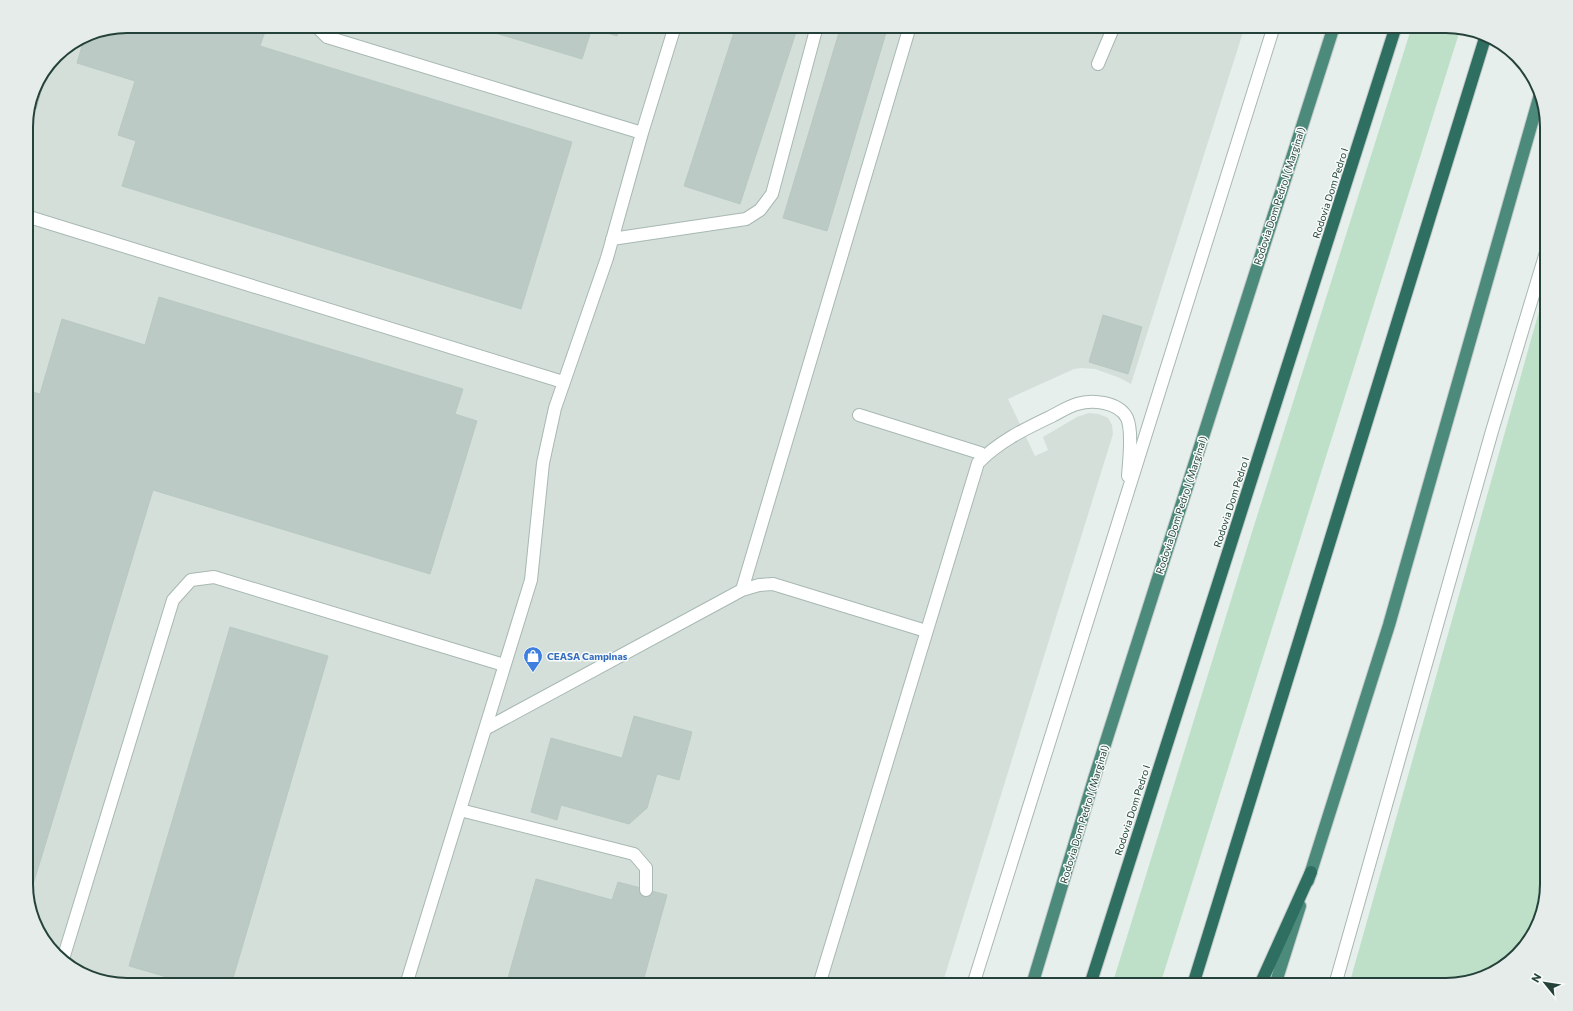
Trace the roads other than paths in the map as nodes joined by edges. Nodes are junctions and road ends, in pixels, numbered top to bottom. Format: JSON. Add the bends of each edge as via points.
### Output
{"nodes":[{"id":1,"x":323,"y":33,"type":"edge"},
{"id":2,"x":673,"y":33,"type":"edge"},
{"id":3,"x":815,"y":33,"type":"edge"},
{"id":4,"x":908,"y":33,"type":"edge"},
{"id":5,"x":1111,"y":33,"type":"edge"},
{"id":6,"x":1272,"y":33,"type":"edge"},
{"id":7,"x":1332,"y":33,"type":"edge"},
{"id":8,"x":1394,"y":33,"type":"edge"},
{"id":9,"x":1484,"y":42,"type":"edge"},
{"id":10,"x":1098,"y":64,"type":"dead end"},
{"id":11,"x":1537,"y":104,"type":"edge"},
{"id":12,"x":642,"y":133,"type":"junction"},
{"id":13,"x":33,"y":218,"type":"edge"},
{"id":14,"x":612,"y":239,"type":"junction"},
{"id":15,"x":1540,"y":272,"type":"edge"},
{"id":16,"x":564,"y":382,"type":"junction"},
{"id":17,"x":859,"y":415,"type":"dead end"},
{"id":18,"x":980,"y":454,"type":"dead end"},
{"id":19,"x":1127,"y":493,"type":"junction"},
{"id":20,"x":742,"y":590,"type":"junction"},
{"id":21,"x":926,"y":631,"type":"junction"},
{"id":22,"x":504,"y":666,"type":"junction"},
{"id":23,"x":485,"y":729,"type":"junction"},
{"id":24,"x":460,"y":810,"type":"junction"},
{"id":25,"x":1311,"y":872,"type":"junction"},
{"id":26,"x":646,"y":890,"type":"dead end"},
{"id":27,"x":64,"y":954,"type":"edge"},
{"id":28,"x":408,"y":978,"type":"edge"},
{"id":29,"x":821,"y":978,"type":"edge"},
{"id":30,"x":975,"y":978,"type":"edge"},
{"id":31,"x":1034,"y":978,"type":"edge"},
{"id":32,"x":1092,"y":978,"type":"edge"},
{"id":33,"x":1195,"y":978,"type":"edge"},
{"id":34,"x":1263,"y":978,"type":"edge"},
{"id":35,"x":1277,"y":978,"type":"edge"},
{"id":36,"x":1337,"y":978,"type":"edge"}],
"edges":[{"from":1,"to":12,"type":"street","via":[[327,37]]},
{"from":2,"to":12,"type":"street"},
{"from":3,"to":14,"type":"street","via":[[772,194],[760,210],[746,219]]},
{"from":4,"to":20,"type":"street"},
{"from":5,"to":10,"type":"street"},
{"from":6,"to":19,"type":"street"},
{"from":7,"to":31,"type":"highway","name":"Rodovia Dom Pedro I (Marginal)","via":[[1099,764]]},
{"from":8,"to":32,"type":"highway","name":"Rodovia Dom Pedro I"},
{"from":9,"to":33,"type":"highway"},
{"from":11,"to":25,"type":"highway","via":[[1389,625]]},
{"from":12,"to":14,"type":"street"},
{"from":13,"to":16,"type":"street"},
{"from":14,"to":16,"type":"street"},
{"from":15,"to":36,"type":"street","via":[[1492,431]]},
{"from":16,"to":22,"type":"street","via":[[555,408],[543,462],[531,580]]},
{"from":17,"to":18,"type":"street"},
{"from":19,"to":21,"type":"street","via":[[1130,436],[1126,418],[1117,407],[1098,402],[1077,404],[1023,430],[992,449],[978,463]]},
{"from":19,"to":30,"type":"street"},
{"from":20,"to":21,"type":"street","via":[[759,584],[774,584]]},
{"from":20,"to":23,"type":"street"},
{"from":21,"to":29,"type":"street"},
{"from":22,"to":23,"type":"street"},
{"from":22,"to":27,"type":"street","via":[[214,577],[190,580],[173,600]]},
{"from":23,"to":24,"type":"street"},
{"from":24,"to":26,"type":"street","via":[[634,854],[646,868]]},
{"from":24,"to":28,"type":"street"},
{"from":25,"to":34,"type":"highway"},
{"from":25,"to":35,"type":"highway"}]}
